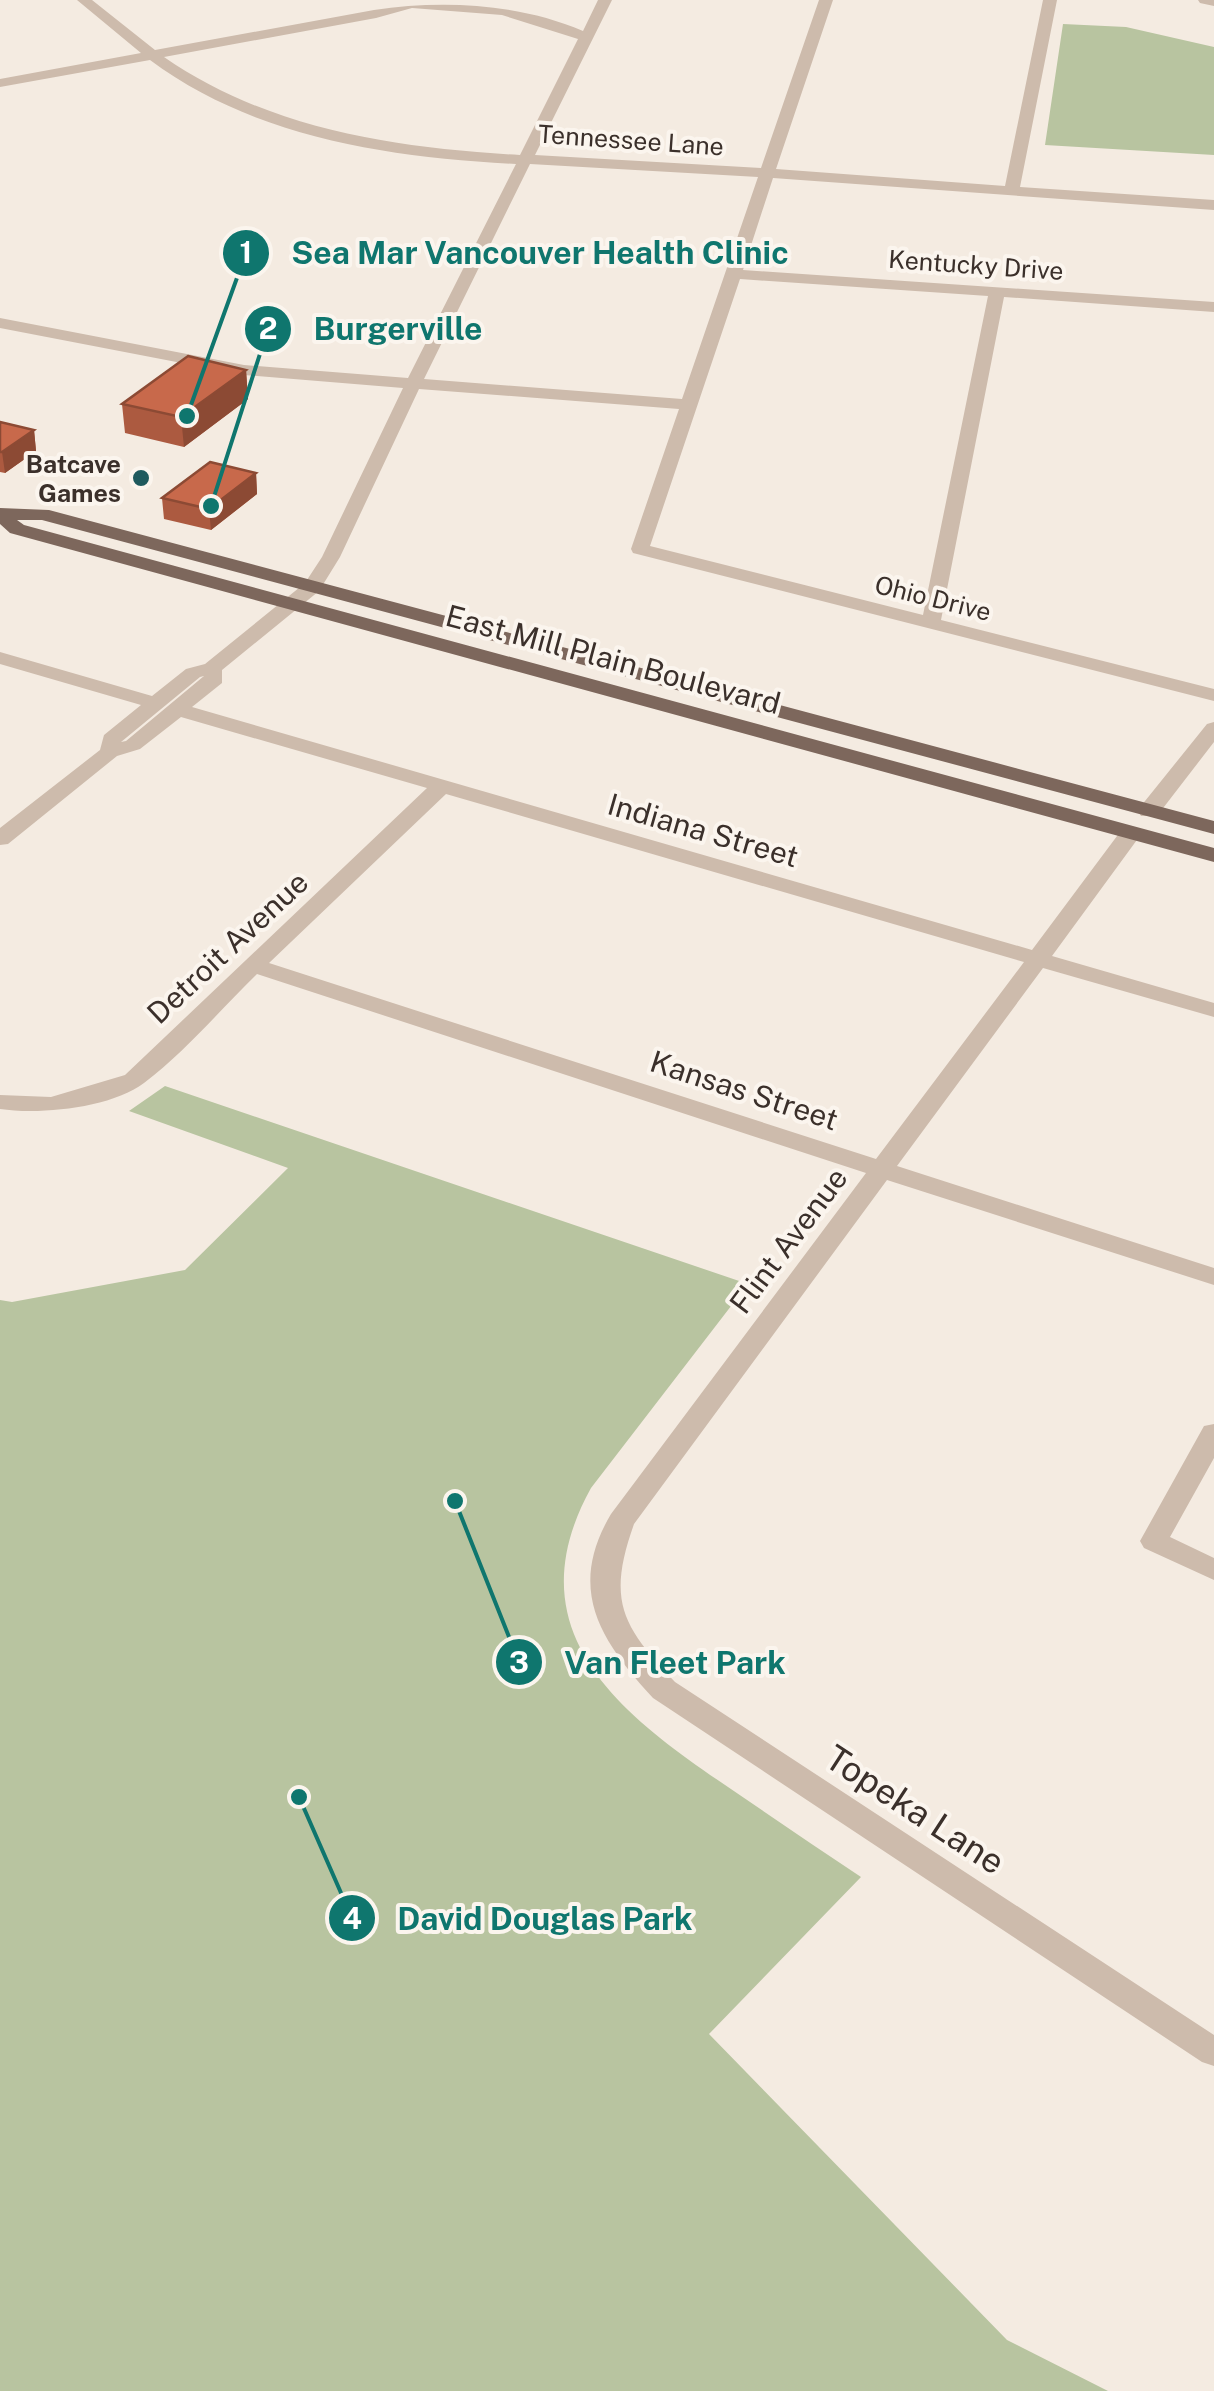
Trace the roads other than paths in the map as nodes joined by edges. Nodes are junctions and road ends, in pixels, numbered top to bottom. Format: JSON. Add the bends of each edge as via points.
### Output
{"nodes":[{"id":1,"x":84,"y":0,"type":"edge"},
{"id":2,"x":605,"y":0,"type":"edge"},
{"id":3,"x":826,"y":0,"type":"edge"},
{"id":4,"x":1050,"y":0,"type":"edge"},
{"id":5,"x":1205,"y":0,"type":"edge"},
{"id":6,"x":418,"y":2,"type":"edge"},
{"id":7,"x":1214,"y":2,"type":"edge"},
{"id":8,"x":587,"y":38,"type":"junction"},
{"id":9,"x":151,"y":56,"type":"junction"},
{"id":10,"x":0,"y":83,"type":"edge"},
{"id":11,"x":528,"y":158,"type":"junction"},
{"id":12,"x":770,"y":174,"type":"junction"},
{"id":13,"x":1012,"y":190,"type":"junction"},
{"id":14,"x":1214,"y":205,"type":"edge"},
{"id":15,"x":735,"y":274,"type":"junction"},
{"id":16,"x":998,"y":291,"type":"junction"},
{"id":17,"x":1214,"y":307,"type":"edge"},
{"id":18,"x":0,"y":323,"type":"edge"},
{"id":19,"x":415,"y":384,"type":"junction"},
{"id":20,"x":690,"y":405,"type":"junction"},
{"id":21,"x":0,"y":514,"type":"edge"},
{"id":22,"x":312,"y":587,"type":"junction"},
{"id":23,"x":292,"y":604,"type":"junction"},
{"id":24,"x":931,"y":623,"type":"junction"},
{"id":25,"x":0,"y":658,"type":"edge"},
{"id":26,"x":1214,"y":695,"type":"edge"},
{"id":27,"x":166,"y":706,"type":"junction"},
{"id":28,"x":1214,"y":728,"type":"edge"},
{"id":29,"x":443,"y":786,"type":"junction"},
{"id":30,"x":1148,"y":810,"type":"junction"},
{"id":31,"x":1214,"y":828,"type":"edge"},
{"id":32,"x":1131,"y":833,"type":"junction"},
{"id":33,"x":0,"y":839,"type":"edge"},
{"id":34,"x":1214,"y":855,"type":"edge"},
{"id":35,"x":1038,"y":960,"type":"junction"},
{"id":36,"x":254,"y":966,"type":"junction"},
{"id":37,"x":1214,"y":1010,"type":"edge"},
{"id":38,"x":0,"y":1102,"type":"edge"},
{"id":39,"x":883,"y":1170,"type":"junction"},
{"id":40,"x":1214,"y":1277,"type":"edge"},
{"id":41,"x":1214,"y":1433,"type":"edge"},
{"id":42,"x":1214,"y":1570,"type":"edge"},
{"id":43,"x":603,"y":1605,"type":"joint"},
{"id":44,"x":1214,"y":2052,"type":"edge"}],
"edges":[{"from":1,"to":9,"type":"street","name":"Tennessee Lane"},
{"from":2,"to":8,"type":"street"},
{"from":3,"to":12,"type":"street"},
{"from":4,"to":13,"type":"street"},
{"from":5,"to":7,"type":"street"},
{"from":6,"to":8,"type":"street","via":[[524,13]]},
{"from":6,"to":9,"type":"street"},
{"from":8,"to":11,"type":"street"},
{"from":9,"to":10,"type":"street"},
{"from":9,"to":11,"type":"street","name":"Tennessee Lane","via":[[212,95],[321,132]]},
{"from":11,"to":12,"type":"street","name":"Tennessee Lane"},
{"from":11,"to":19,"type":"street"},
{"from":12,"to":13,"type":"street","name":"Tennessee Lane"},
{"from":12,"to":15,"type":"street"},
{"from":13,"to":14,"type":"street","name":"Tennessee Lane"},
{"from":15,"to":16,"type":"street","name":"Kentucky Drive"},
{"from":15,"to":20,"type":"street"},
{"from":16,"to":17,"type":"street","name":"Kentucky Drive"},
{"from":16,"to":24,"type":"street"},
{"from":18,"to":19,"type":"street","via":[[244,370]]},
{"from":19,"to":20,"type":"street"},
{"from":19,"to":22,"type":"street"},
{"from":20,"to":24,"type":"street","name":"Ohio Drive","via":[[640,549]]},
{"from":21,"to":22,"type":"main road","name":"East Mill Plain Boulevard","via":[[42,514]]},
{"from":21,"to":23,"type":"main road","name":"East Mill Plain Boulevard","via":[[17,528]]},
{"from":22,"to":23,"type":"street"},
{"from":22,"to":30,"type":"main road","name":"East Mill Plain Boulevard"},
{"from":23,"to":27,"type":"street","via":[[212,668],[215,679]]},
{"from":23,"to":32,"type":"main road","name":"East Mill Plain Boulevard"},
{"from":24,"to":26,"type":"street","name":"Ohio Drive"},
{"from":25,"to":27,"type":"street","name":"Indiana Street"},
{"from":27,"to":29,"type":"street","name":"Indiana Street"},
{"from":27,"to":33,"type":"street","via":[[133,745],[110,752]]},
{"from":28,"to":30,"type":"street"},
{"from":29,"to":35,"type":"street","name":"Indiana Street"},
{"from":29,"to":36,"type":"street","name":"Detroit Avenue"},
{"from":30,"to":31,"type":"main road","name":"East Mill Plain Boulevard"},
{"from":32,"to":34,"type":"main road","name":"East Mill Plain Boulevard"},
{"from":32,"to":35,"type":"street","name":"Flint Avenue"},
{"from":35,"to":37,"type":"street","name":"Indiana Street"},
{"from":35,"to":39,"type":"street","name":"Flint Avenue"},
{"from":36,"to":38,"type":"street","name":"Detroit Avenue","via":[[133,1080],[29,1108]]},
{"from":36,"to":39,"type":"street","name":"Kansas Street"},
{"from":39,"to":40,"type":"street","name":"Kansas Street"},
{"from":39,"to":43,"type":"street","name":"Flint Avenue","via":[[621,1522],[606,1558]]},
{"from":41,"to":42,"type":"street","via":[[1154,1541]]},
{"from":43,"to":44,"type":"street","name":"Topeka Lane","via":[[622,1645],[664,1690]]}]}
